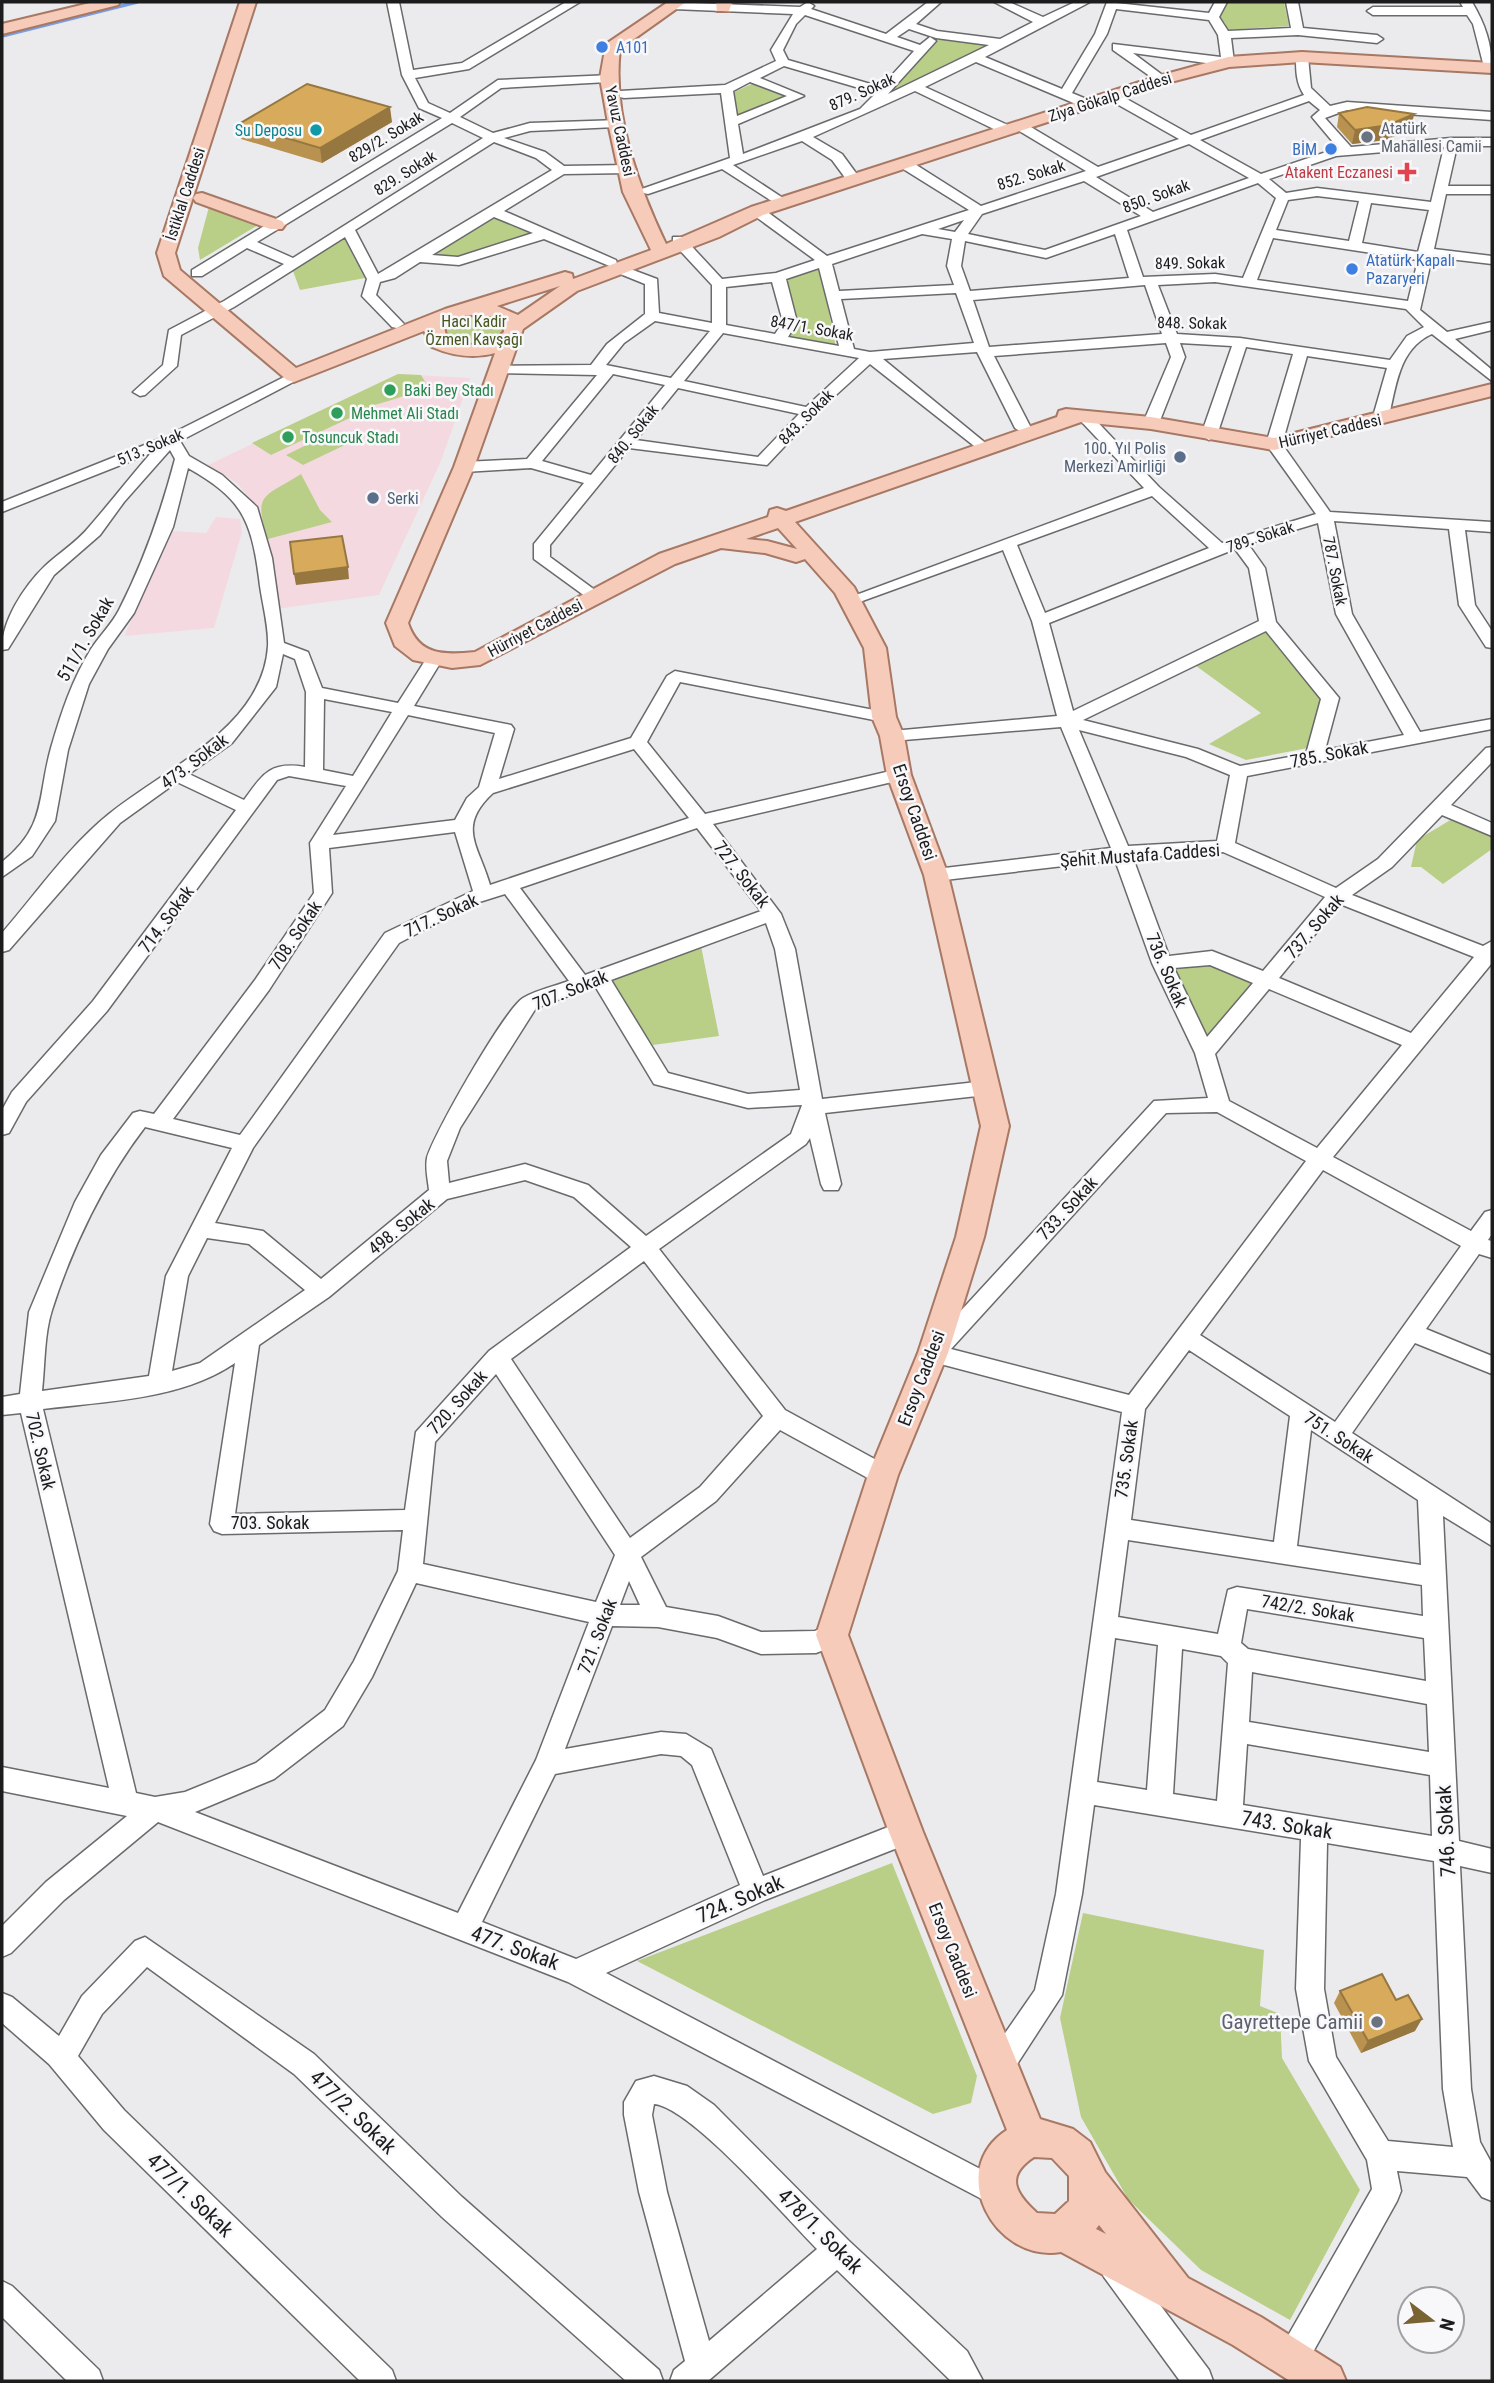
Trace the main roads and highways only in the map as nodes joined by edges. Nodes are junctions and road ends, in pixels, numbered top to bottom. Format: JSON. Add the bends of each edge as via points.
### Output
{"nodes":[{"id":1,"x":89,"y":2,"type":"edge"},
{"id":2,"x":112,"y":2,"type":"edge"},
{"id":3,"x":248,"y":2,"type":"edge"},
{"id":4,"x":263,"y":2,"type":"edge"},
{"id":5,"x":680,"y":4,"type":"edge"},
{"id":6,"x":2,"y":23,"type":"edge"},
{"id":7,"x":2,"y":30,"type":"edge"},
{"id":8,"x":1491,"y":68,"type":"edge"},
{"id":9,"x":202,"y":198,"type":"junction"},
{"id":10,"x":276,"y":225,"type":"road end"},
{"id":11,"x":682,"y":246,"type":"junction"},
{"id":12,"x":659,"y":249,"type":"junction"},
{"id":13,"x":607,"y":268,"type":"junction"},
{"id":14,"x":222,"y":307,"type":"junction"},
{"id":15,"x":468,"y":309,"type":"junction"},
{"id":16,"x":445,"y":316,"type":"junction"},
{"id":17,"x":512,"y":333,"type":"junction"},
{"id":18,"x":454,"y":349,"type":"junction"},
{"id":19,"x":302,"y":373,"type":"junction"},
{"id":20,"x":1492,"y":390,"type":"edge"},
{"id":21,"x":1083,"y":415,"type":"junction"},
{"id":22,"x":470,"y":445,"type":"junction"},
{"id":23,"x":833,"y":504,"type":"junction"},
{"id":24,"x":773,"y":520,"type":"junction"},
{"id":25,"x":719,"y":544,"type":"junction"},
{"id":26,"x":806,"y":556,"type":"junction"},
{"id":27,"x":667,"y":559,"type":"junction"},
{"id":28,"x":1029,"y":2138,"type":"junction"},
{"id":29,"x":1090,"y":2183,"type":"junction"},
{"id":30,"x":1063,"y":2232,"type":"junction"},
{"id":31,"x":1180,"y":2297,"type":"junction"},
{"id":32,"x":1326,"y":2381,"type":"edge"}],
"edges":[{"from":1,"to":6,"type":"main road"},
{"from":2,"to":7,"type":"main road"},
{"from":3,"to":14,"type":"main road","name":"İstiklal Caddesi","via":[[166,253],[170,272]]},
{"from":4,"to":9,"type":"main road","name":"İstiklal Caddesi"},
{"from":5,"to":11,"type":"main road","name":"Yavuz Caddesi","via":[[622,51],[624,94],[643,191]]},
{"from":5,"to":12,"type":"main road","name":"Yavuz Caddesi","via":[[612,47],[608,78],[632,192]]},
{"from":8,"to":11,"type":"main road","name":"Ziya Gökalp Caddesi","via":[[1302,57],[1228,62],[781,203]]},
{"from":9,"to":10,"type":"main road"},
{"from":9,"to":14,"type":"main road","name":"İstiklal Caddesi","via":[[185,254]]},
{"from":11,"to":12,"type":"main road","name":"Ziya Gökalp Caddesi"},
{"from":12,"to":13,"type":"main road","name":"Ziya Gökalp Caddesi"},
{"from":13,"to":15,"type":"main road"},
{"from":13,"to":17,"type":"main road","via":[[570,287]]},
{"from":14,"to":19,"type":"main road","name":"İstiklal Caddesi"},
{"from":15,"to":16,"type":"main road"},
{"from":15,"to":17,"type":"main road","via":[[494,310],[512,320]]},
{"from":16,"to":18,"type":"main road","via":[[433,329],[434,336]]},
{"from":16,"to":19,"type":"main road"},
{"from":17,"to":18,"type":"main road","via":[[488,349]]},
{"from":17,"to":22,"type":"main road"},
{"from":18,"to":19,"type":"main road","via":[[372,352]]},
{"from":18,"to":22,"type":"main road","via":[[469,356],[476,368],[466,431]]},
{"from":20,"to":21,"type":"main road","name":"Hürriyet Caddesi","via":[[1273,444]]},
{"from":21,"to":23,"type":"main road","name":"Hürriyet Caddesi"},
{"from":21,"to":24,"type":"main road","name":"Hürriyet Caddesi","via":[[1062,415],[1023,428]]},
{"from":22,"to":27,"type":"main road","name":"Hürriyet Caddesi","via":[[397,623],[402,641],[411,650],[434,660],[480,658]]},
{"from":23,"to":24,"type":"main road","name":"Hürriyet Caddesi"},
{"from":23,"to":26,"type":"main road","via":[[822,516]]},
{"from":24,"to":25,"type":"main road","name":"Hürriyet Caddesi"},
{"from":24,"to":26,"type":"main road","name":"Ersoy Caddesi"},
{"from":24,"to":27,"type":"main road","name":"Hürriyet Caddesi","via":[[680,547]]},
{"from":25,"to":26,"type":"main road","name":"Ersoy Caddesi","via":[[767,547]]},
{"from":25,"to":27,"type":"main road","name":"Hürriyet Caddesi"},
{"from":26,"to":28,"type":"main road","name":"Ersoy Caddesi","via":[[836,596],[848,601],[875,648],[900,775],[936,875],[995,1126],[970,1237],[933,1353],[883,1475],[832,1635]]},
{"from":28,"to":29,"type":"main road","via":[[1063,2143],[1080,2160]]},
{"from":28,"to":30,"type":"main road","via":[[1007,2151],[1000,2164],[997,2193],[1002,2207],[1022,2228],[1050,2235]]},
{"from":29,"to":30,"type":"main road","via":[[1084,2213]]},
{"from":29,"to":31,"type":"main road"},
{"from":30,"to":31,"type":"main road"},
{"from":31,"to":32,"type":"main road","via":[[1247,2331]]}]}
